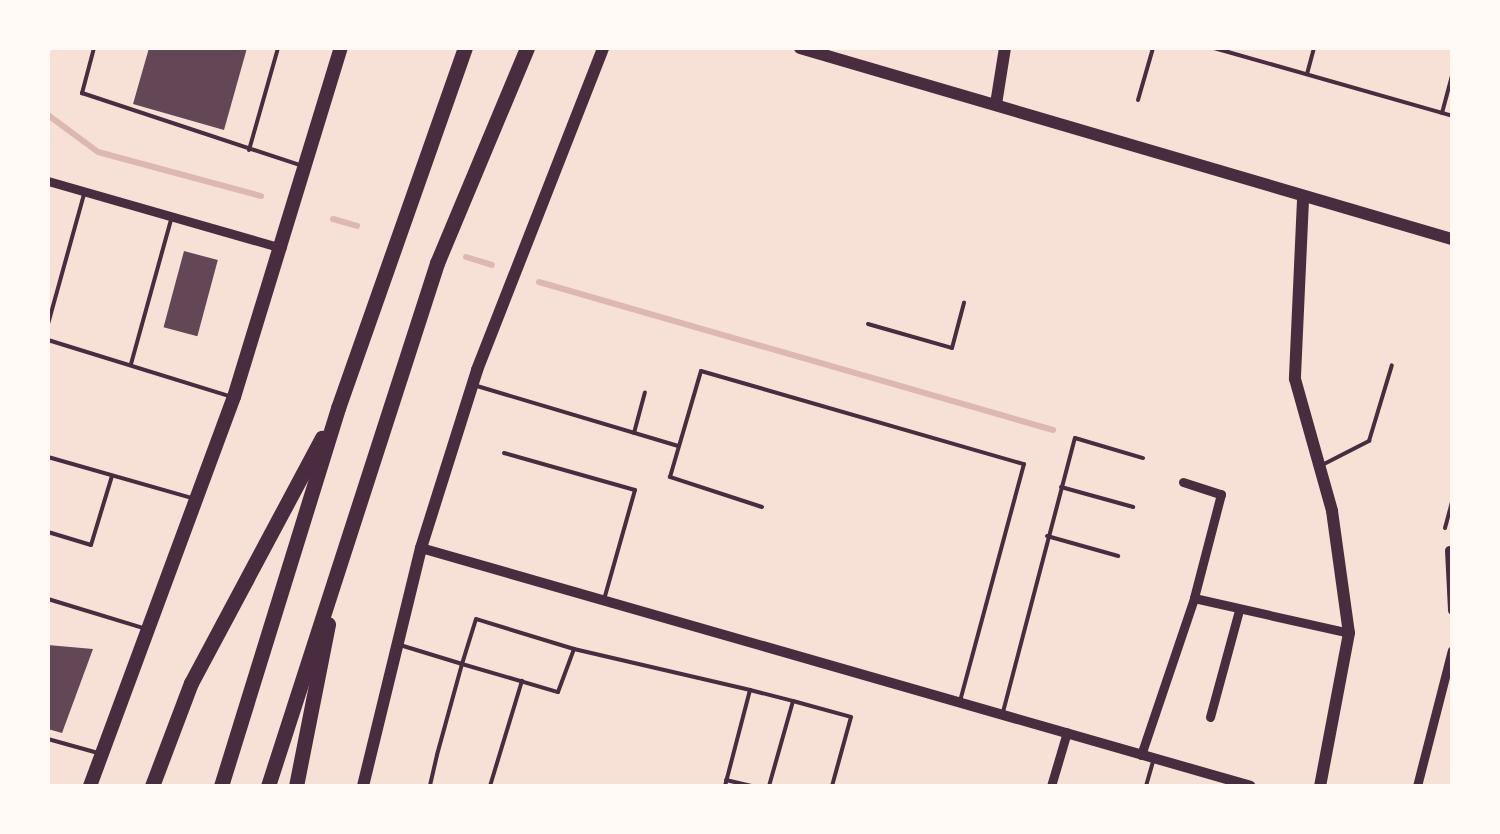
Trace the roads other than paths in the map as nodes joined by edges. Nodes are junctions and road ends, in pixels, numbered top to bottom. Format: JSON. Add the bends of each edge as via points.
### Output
{"nodes":[{"id":1,"x":94,"y":48,"type":"edge"},
{"id":2,"x":278,"y":48,"type":"edge"},
{"id":3,"x":341,"y":48,"type":"edge"},
{"id":4,"x":465,"y":48,"type":"edge"},
{"id":5,"x":526,"y":48,"type":"edge"},
{"id":6,"x":603,"y":48,"type":"edge"},
{"id":7,"x":800,"y":48,"type":"edge"},
{"id":8,"x":1005,"y":48,"type":"edge"},
{"id":9,"x":1153,"y":48,"type":"edge"},
{"id":10,"x":1214,"y":48,"type":"edge"},
{"id":11,"x":1314,"y":48,"type":"edge"},
{"id":12,"x":1307,"y":74,"type":"junction"},
{"id":13,"x":1452,"y":76,"type":"edge"},
{"id":14,"x":1138,"y":100,"type":"dead end"},
{"id":15,"x":996,"y":104,"type":"junction"},
{"id":16,"x":1442,"y":113,"type":"junction"},
{"id":17,"x":1452,"y":116,"type":"edge"},
{"id":18,"x":249,"y":150,"type":"junction"},
{"id":19,"x":304,"y":166,"type":"junction"},
{"id":20,"x":48,"y":181,"type":"edge"},
{"id":21,"x":85,"y":192,"type":"junction"},
{"id":22,"x":1304,"y":200,"type":"junction"},
{"id":23,"x":172,"y":216,"type":"junction"},
{"id":24,"x":1452,"y":239,"type":"edge"},
{"id":25,"x":282,"y":248,"type":"junction"},
{"id":26,"x":964,"y":303,"type":"dead end"},
{"id":27,"x":48,"y":324,"type":"edge"},
{"id":28,"x":868,"y":324,"type":"dead end"},
{"id":29,"x":48,"y":340,"type":"edge"},
{"id":30,"x":130,"y":364,"type":"junction"},
{"id":31,"x":1392,"y":364,"type":"dead end"},
{"id":32,"x":472,"y":384,"type":"junction"},
{"id":33,"x":645,"y":392,"type":"dead end"},
{"id":34,"x":234,"y":397,"type":"junction"},
{"id":35,"x":338,"y":408,"type":"junction"},
{"id":36,"x":634,"y":433,"type":"junction"},
{"id":37,"x":678,"y":446,"type":"junction"},
{"id":38,"x":504,"y":453,"type":"dead end"},
{"id":39,"x":48,"y":458,"type":"edge"},
{"id":40,"x":1143,"y":458,"type":"dead end"},
{"id":41,"x":1320,"y":466,"type":"junction"},
{"id":42,"x":112,"y":476,"type":"junction"},
{"id":43,"x":1183,"y":482,"type":"dead end"},
{"id":44,"x":1061,"y":486,"type":"junction"},
{"id":45,"x":196,"y":500,"type":"junction"},
{"id":46,"x":1452,"y":502,"type":"edge"},
{"id":47,"x":762,"y":507,"type":"dead end"},
{"id":48,"x":1132,"y":507,"type":"dead end"},
{"id":49,"x":1445,"y":528,"type":"dead end"},
{"id":50,"x":48,"y":532,"type":"edge"},
{"id":51,"x":1047,"y":536,"type":"junction"},
{"id":52,"x":421,"y":548,"type":"junction"},
{"id":53,"x":342,"y":549,"type":"junction"},
{"id":54,"x":1449,"y":550,"type":"dead end"},
{"id":55,"x":1118,"y":556,"type":"dead end"},
{"id":56,"x":1194,"y":598,"type":"junction"},
{"id":57,"x":48,"y":599,"type":"edge"},
{"id":58,"x":604,"y":601,"type":"junction"},
{"id":59,"x":1239,"y":610,"type":"junction"},
{"id":60,"x":1452,"y":610,"type":"edge"},
{"id":61,"x":149,"y":630,"type":"junction"},
{"id":62,"x":1349,"y":632,"type":"junction"},
{"id":63,"x":395,"y":644,"type":"junction"},
{"id":64,"x":574,"y":649,"type":"junction"},
{"id":65,"x":1452,"y":650,"type":"edge"},
{"id":66,"x":462,"y":664,"type":"junction"},
{"id":67,"x":522,"y":681,"type":"junction"},
{"id":68,"x":750,"y":690,"type":"junction"},
{"id":69,"x":793,"y":701,"type":"junction"},
{"id":70,"x":960,"y":702,"type":"junction"},
{"id":71,"x":1003,"y":714,"type":"junction"},
{"id":72,"x":1210,"y":717,"type":"dead end"},
{"id":73,"x":1066,"y":732,"type":"junction"},
{"id":74,"x":48,"y":738,"type":"edge"},
{"id":75,"x":1141,"y":754,"type":"junction"},
{"id":76,"x":102,"y":755,"type":"junction"},
{"id":77,"x":1154,"y":758,"type":"junction"},
{"id":78,"x":726,"y":783,"type":"edge"},
{"id":79,"x":222,"y":784,"type":"edge"},
{"id":80,"x":90,"y":786,"type":"edge"},
{"id":81,"x":152,"y":786,"type":"edge"},
{"id":82,"x":268,"y":786,"type":"edge"},
{"id":83,"x":296,"y":786,"type":"edge"},
{"id":84,"x":364,"y":786,"type":"edge"},
{"id":85,"x":430,"y":786,"type":"edge"},
{"id":86,"x":490,"y":786,"type":"edge"},
{"id":87,"x":752,"y":786,"type":"edge"},
{"id":88,"x":769,"y":786,"type":"edge"},
{"id":89,"x":832,"y":786,"type":"edge"},
{"id":90,"x":1051,"y":786,"type":"edge"},
{"id":91,"x":1146,"y":786,"type":"edge"},
{"id":92,"x":1252,"y":786,"type":"edge"},
{"id":93,"x":1320,"y":786,"type":"edge"},
{"id":94,"x":1417,"y":786,"type":"edge"}],
"edges":[{"from":1,"to":18,"type":"lane","via":[[82,93]]},
{"from":2,"to":18,"type":"lane"},
{"from":3,"to":19,"type":"main road"},
{"from":4,"to":35,"type":"highway"},
{"from":5,"to":53,"type":"highway","via":[[438,263]]},
{"from":6,"to":32,"type":"main road"},
{"from":7,"to":15,"type":"main road"},
{"from":8,"to":15,"type":"main road"},
{"from":9,"to":14,"type":"lane"},
{"from":10,"to":12,"type":"lane"},
{"from":11,"to":12,"type":"lane"},
{"from":12,"to":16,"type":"lane"},
{"from":13,"to":16,"type":"lane"},
{"from":15,"to":22,"type":"main road"},
{"from":16,"to":17,"type":"lane"},
{"from":18,"to":19,"type":"lane"},
{"from":19,"to":25,"type":"main road"},
{"from":20,"to":21,"type":"street"},
{"from":21,"to":23,"type":"street"},
{"from":21,"to":27,"type":"lane"},
{"from":22,"to":24,"type":"main road"},
{"from":22,"to":41,"type":"main road","via":[[1295,379]]},
{"from":23,"to":25,"type":"street"},
{"from":23,"to":30,"type":"lane"},
{"from":25,"to":34,"type":"main road"},
{"from":26,"to":28,"type":"lane","via":[[952,348]]},
{"from":29,"to":30,"type":"lane"},
{"from":30,"to":34,"type":"lane"},
{"from":31,"to":41,"type":"lane","via":[[1370,441]]},
{"from":32,"to":36,"type":"lane"},
{"from":32,"to":52,"type":"main road"},
{"from":33,"to":36,"type":"lane"},
{"from":34,"to":45,"type":"main road"},
{"from":35,"to":79,"type":"highway"},
{"from":35,"to":81,"type":"highway","via":[[190,682]]},
{"from":36,"to":37,"type":"lane"},
{"from":37,"to":47,"type":"lane","via":[[670,478]]},
{"from":37,"to":70,"type":"lane","via":[[700,371],[1024,464]]},
{"from":38,"to":58,"type":"lane","via":[[635,490]]},
{"from":39,"to":42,"type":"lane"},
{"from":40,"to":44,"type":"lane","via":[[1075,438]]},
{"from":41,"to":62,"type":"main road"},
{"from":42,"to":45,"type":"lane"},
{"from":42,"to":50,"type":"lane","via":[[91,544]]},
{"from":43,"to":56,"type":"street","via":[[1220,494]]},
{"from":44,"to":48,"type":"lane"},
{"from":44,"to":51,"type":"lane"},
{"from":45,"to":61,"type":"main road"},
{"from":46,"to":49,"type":"lane"},
{"from":51,"to":55,"type":"lane"},
{"from":51,"to":71,"type":"lane"},
{"from":52,"to":58,"type":"street"},
{"from":52,"to":63,"type":"main road"},
{"from":53,"to":82,"type":"highway"},
{"from":53,"to":83,"type":"highway"},
{"from":54,"to":60,"type":"street"},
{"from":56,"to":59,"type":"street"},
{"from":56,"to":75,"type":"street"},
{"from":57,"to":61,"type":"lane"},
{"from":58,"to":70,"type":"street"},
{"from":59,"to":62,"type":"street"},
{"from":59,"to":72,"type":"street"},
{"from":61,"to":76,"type":"main road"},
{"from":62,"to":93,"type":"main road"},
{"from":63,"to":66,"type":"lane"},
{"from":63,"to":84,"type":"main road"},
{"from":64,"to":66,"type":"lane","via":[[476,618]]},
{"from":64,"to":67,"type":"lane","via":[[558,692]]},
{"from":64,"to":68,"type":"lane"},
{"from":65,"to":94,"type":"street"},
{"from":66,"to":67,"type":"lane"},
{"from":66,"to":85,"type":"lane"},
{"from":67,"to":86,"type":"lane"},
{"from":68,"to":69,"type":"lane"},
{"from":68,"to":78,"type":"lane"},
{"from":69,"to":88,"type":"lane"},
{"from":69,"to":89,"type":"lane","via":[[851,717]]},
{"from":70,"to":71,"type":"street"},
{"from":71,"to":73,"type":"street"},
{"from":73,"to":75,"type":"street"},
{"from":73,"to":90,"type":"street"},
{"from":74,"to":76,"type":"lane"},
{"from":75,"to":77,"type":"street"},
{"from":76,"to":80,"type":"main road"},
{"from":77,"to":91,"type":"lane"},
{"from":77,"to":92,"type":"street"},
{"from":78,"to":87,"type":"lane"}]}
